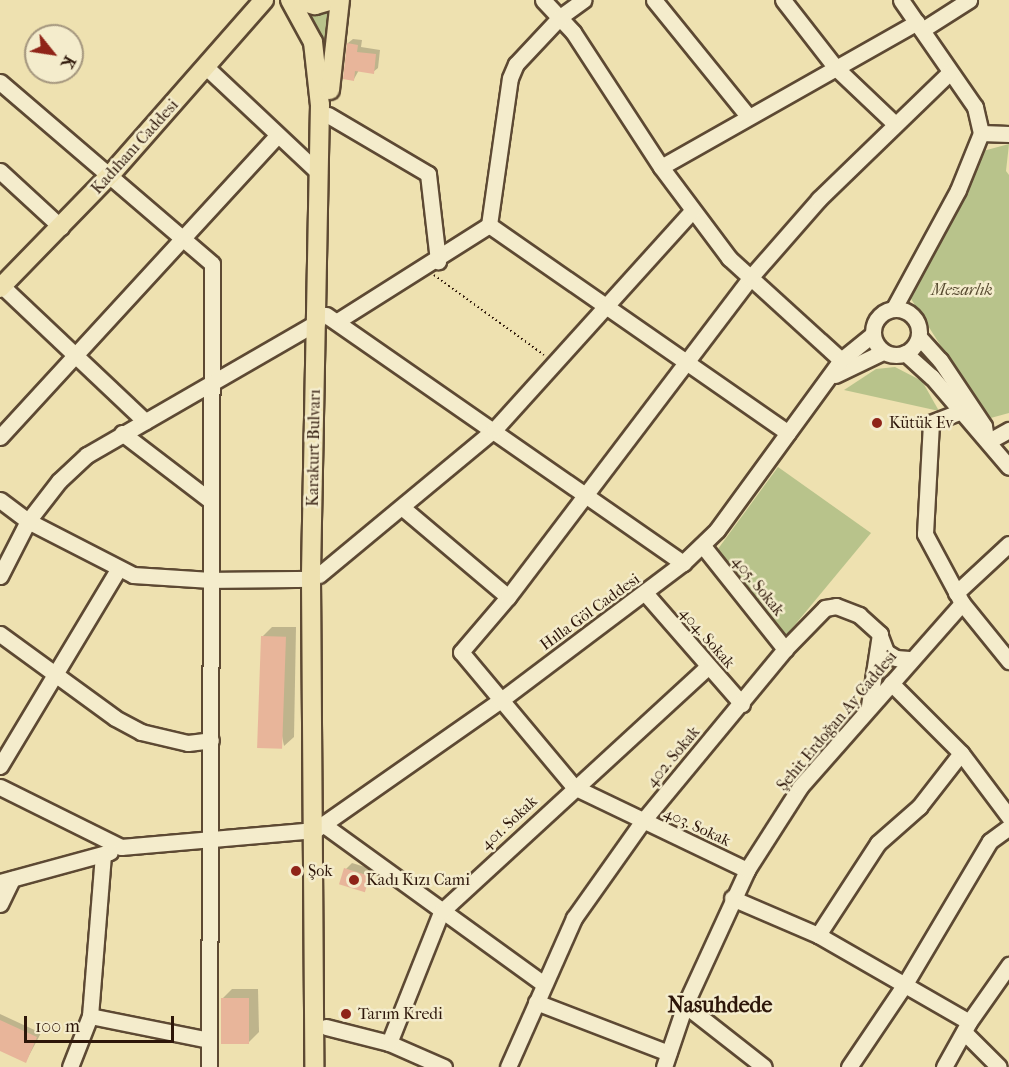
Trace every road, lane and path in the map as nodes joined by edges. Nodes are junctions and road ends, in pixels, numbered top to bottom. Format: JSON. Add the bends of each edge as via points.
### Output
{"nodes":[{"id":1,"x":264,"y":0,"type":"edge"},
{"id":2,"x":290,"y":0,"type":"edge"},
{"id":3,"x":297,"y":0,"type":"edge"},
{"id":4,"x":333,"y":0,"type":"edge"},
{"id":5,"x":340,"y":0,"type":"edge"},
{"id":6,"x":543,"y":0,"type":"edge"},
{"id":7,"x":583,"y":0,"type":"edge"},
{"id":8,"x":654,"y":0,"type":"edge"},
{"id":9,"x":783,"y":0,"type":"edge"},
{"id":10,"x":901,"y":0,"type":"edge"},
{"id":11,"x":969,"y":0,"type":"edge"},
{"id":12,"x":560,"y":17,"type":"junction"},
{"id":13,"x":919,"y":26,"type":"junction"},
{"id":14,"x":206,"y":67,"type":"junction"},
{"id":15,"x":836,"y":68,"type":"junction"},
{"id":16,"x":950,"y":72,"type":"junction"},
{"id":17,"x":2,"y":86,"type":"edge"},
{"id":18,"x":328,"y":115,"type":"junction"},
{"id":19,"x":748,"y":116,"type":"junction"},
{"id":20,"x":894,"y":123,"type":"junction"},
{"id":21,"x":981,"y":133,"type":"junction"},
{"id":22,"x":1009,"y":134,"type":"edge"},
{"id":23,"x":277,"y":136,"type":"junction"},
{"id":24,"x":661,"y":167,"type":"junction"},
{"id":25,"x":0,"y":171,"type":"edge"},
{"id":26,"x":319,"y":173,"type":"junction"},
{"id":27,"x":111,"y":174,"type":"junction"},
{"id":28,"x":692,"y":211,"type":"junction"},
{"id":29,"x":489,"y":225,"type":"junction"},
{"id":30,"x":61,"y":226,"type":"junction"},
{"id":31,"x":185,"y":239,"type":"junction"},
{"id":32,"x":431,"y":264,"type":"junction"},
{"id":33,"x":749,"y":279,"type":"junction"},
{"id":34,"x":1,"y":287,"type":"edge"},
{"id":35,"x":603,"y":306,"type":"junction"},
{"id":36,"x":894,"y":308,"type":"junction"},
{"id":37,"x":327,"y":319,"type":"junction"},
{"id":38,"x":872,"y":334,"type":"junction"},
{"id":39,"x":919,"y":336,"type":"junction"},
{"id":40,"x":883,"y":352,"type":"junction"},
{"id":41,"x":905,"y":354,"type":"junction"},
{"id":42,"x":76,"y":356,"type":"junction"},
{"id":43,"x":841,"y":360,"type":"junction"},
{"id":44,"x":685,"y":362,"type":"junction"},
{"id":45,"x":554,"y":363,"type":"junction"},
{"id":46,"x":830,"y":378,"type":"junction"},
{"id":47,"x":211,"y":383,"type":"junction"},
{"id":48,"x":959,"y":412,"type":"junction"},
{"id":49,"x":145,"y":421,"type":"junction"},
{"id":50,"x":495,"y":429,"type":"junction"},
{"id":51,"x":1009,"y":430,"type":"edge"},
{"id":52,"x":122,"y":433,"type":"junction"},
{"id":53,"x":788,"y":433,"type":"junction"},
{"id":54,"x":0,"y":437,"type":"edge"},
{"id":55,"x":987,"y":439,"type":"junction"},
{"id":56,"x":1009,"y":467,"type":"edge"},
{"id":57,"x":583,"y":494,"type":"junction"},
{"id":58,"x":0,"y":500,"type":"edge"},
{"id":59,"x":211,"y":501,"type":"junction"},
{"id":60,"x":404,"y":509,"type":"junction"},
{"id":61,"x":28,"y":521,"type":"junction"},
{"id":62,"x":1009,"y":544,"type":"edge"},
{"id":63,"x":703,"y":546,"type":"junction"},
{"id":64,"x":683,"y":563,"type":"junction"},
{"id":65,"x":118,"y":570,"type":"junction"},
{"id":66,"x":0,"y":576,"type":"edge"},
{"id":67,"x":315,"y":577,"type":"junction"},
{"id":68,"x":211,"y":580,"type":"junction"},
{"id":69,"x":646,"y":594,"type":"junction"},
{"id":70,"x":508,"y":597,"type":"junction"},
{"id":71,"x":959,"y":598,"type":"junction"},
{"id":72,"x":0,"y":634,"type":"edge"},
{"id":73,"x":880,"y":634,"type":"junction"},
{"id":74,"x":785,"y":649,"type":"junction"},
{"id":75,"x":912,"y":659,"type":"junction"},
{"id":76,"x":1009,"y":661,"type":"edge"},
{"id":77,"x":707,"y":667,"type":"junction"},
{"id":78,"x":57,"y":672,"type":"junction"},
{"id":79,"x":891,"y":683,"type":"junction"},
{"id":80,"x":501,"y":700,"type":"junction"},
{"id":81,"x":742,"y":704,"type":"junction"},
{"id":82,"x":869,"y":706,"type":"junction"},
{"id":83,"x":211,"y":740,"type":"junction"},
{"id":84,"x":961,"y":753,"type":"junction"},
{"id":85,"x":0,"y":766,"type":"edge"},
{"id":86,"x":0,"y":787,"type":"edge"},
{"id":87,"x":574,"y":787,"type":"junction"},
{"id":88,"x":1009,"y":817,"type":"edge"},
{"id":89,"x":642,"y":822,"type":"junction"},
{"id":90,"x":1009,"y":827,"type":"edge"},
{"id":91,"x":319,"y":828,"type":"junction"},
{"id":92,"x":212,"y":841,"type":"junction"},
{"id":93,"x":122,"y":847,"type":"junction"},
{"id":94,"x":103,"y":856,"type":"junction"},
{"id":95,"x":747,"y":870,"type":"junction"},
{"id":96,"x":6,"y":880,"type":"edge"},
{"id":97,"x":732,"y":898,"type":"junction"},
{"id":98,"x":0,"y":904,"type":"edge"},
{"id":99,"x":441,"y":912,"type":"junction"},
{"id":100,"x":818,"y":935,"type":"junction"},
{"id":101,"x":1009,"y":965,"type":"edge"},
{"id":102,"x":544,"y":984,"type":"junction"},
{"id":103,"x":905,"y":984,"type":"junction"},
{"id":104,"x":536,"y":1002,"type":"junction"},
{"id":105,"x":685,"y":1005,"type":"junction"},
{"id":106,"x":90,"y":1016,"type":"junction"},
{"id":107,"x":326,"y":1027,"type":"junction"},
{"id":108,"x":966,"y":1027,"type":"junction"},
{"id":109,"x":209,"y":1040,"type":"junction"},
{"id":110,"x":389,"y":1042,"type":"junction"},
{"id":111,"x":667,"y":1060,"type":"edge"},
{"id":112,"x":438,"y":1066,"type":"edge"},
{"id":113,"x":70,"y":1067,"type":"edge"},
{"id":114,"x":209,"y":1067,"type":"edge"},
{"id":115,"x":314,"y":1067,"type":"edge"},
{"id":116,"x":326,"y":1067,"type":"edge"},
{"id":117,"x":508,"y":1067,"type":"edge"},
{"id":118,"x":764,"y":1067,"type":"edge"},
{"id":119,"x":849,"y":1067,"type":"edge"},
{"id":120,"x":944,"y":1067,"type":"edge"},
{"id":121,"x":999,"y":1067,"type":"edge"}],
"edges":[{"from":1,"to":14,"type":"main road","name":"Kadıhanı Caddesi"},
{"from":2,"to":26,"type":"main road","name":"Karakurt Bulvarı","via":[[313,42],[318,66]]},
{"from":3,"to":4,"type":"main road","via":[[315,5]]},
{"from":5,"to":18,"type":"main road","name":"Karakurt Bulvarı"},
{"from":6,"to":12,"type":"street"},
{"from":7,"to":12,"type":"street"},
{"from":8,"to":19,"type":"street"},
{"from":9,"to":15,"type":"street"},
{"from":10,"to":13,"type":"street"},
{"from":11,"to":13,"type":"street"},
{"from":12,"to":24,"type":"street"},
{"from":12,"to":29,"type":"street","via":[[516,64],[507,85]]},
{"from":13,"to":15,"type":"street"},
{"from":13,"to":16,"type":"street"},
{"from":14,"to":23,"type":"street"},
{"from":14,"to":27,"type":"main road","name":"Kadıhanı Caddesi"},
{"from":15,"to":19,"type":"street"},
{"from":15,"to":20,"type":"street"},
{"from":16,"to":20,"type":"street"},
{"from":16,"to":21,"type":"street","via":[[975,107]]},
{"from":17,"to":27,"type":"street"},
{"from":18,"to":32,"type":"street","via":[[428,174]]},
{"from":18,"to":37,"type":"main road","name":"Karakurt Bulvarı"},
{"from":19,"to":24,"type":"street"},
{"from":20,"to":33,"type":"street"},
{"from":21,"to":22,"type":"street"},
{"from":21,"to":36,"type":"street","via":[[958,190]]},
{"from":23,"to":26,"type":"street"},
{"from":23,"to":31,"type":"street"},
{"from":24,"to":28,"type":"street"},
{"from":25,"to":30,"type":"street"},
{"from":26,"to":37,"type":"main road","name":"Karakurt Bulvarı"},
{"from":27,"to":30,"type":"main road","name":"Kadıhanı Caddesi"},
{"from":27,"to":31,"type":"street"},
{"from":28,"to":33,"type":"street"},
{"from":28,"to":35,"type":"street"},
{"from":29,"to":32,"type":"street"},
{"from":29,"to":35,"type":"street"},
{"from":30,"to":34,"type":"main road","name":"Kadıhanı Caddesi"},
{"from":31,"to":42,"type":"street"},
{"from":31,"to":47,"type":"street","via":[[212,264]]},
{"from":32,"to":37,"type":"street"},
{"from":32,"to":45,"type":"path"},
{"from":33,"to":43,"type":"street"},
{"from":33,"to":44,"type":"street"},
{"from":34,"to":42,"type":"street"},
{"from":35,"to":44,"type":"street"},
{"from":35,"to":45,"type":"street"},
{"from":36,"to":38,"type":"street","via":[[875,320]]},
{"from":36,"to":39,"type":"street","via":[[913,316]]},
{"from":37,"to":47,"type":"street"},
{"from":37,"to":50,"type":"street"},
{"from":37,"to":67,"type":"main road","name":"Karakurt Bulvarı"},
{"from":38,"to":40,"type":"street"},
{"from":38,"to":43,"type":"street","name":"Hılla Göl Caddesi"},
{"from":39,"to":41,"type":"street"},
{"from":39,"to":55,"type":"street","via":[[984,426]]},
{"from":40,"to":41,"type":"street"},
{"from":40,"to":46,"type":"street"},
{"from":41,"to":48,"type":"street","via":[[932,377]]},
{"from":42,"to":49,"type":"street"},
{"from":42,"to":54,"type":"street"},
{"from":43,"to":46,"type":"street","name":"Hılla Göl Caddesi"},
{"from":44,"to":53,"type":"street"},
{"from":44,"to":57,"type":"street"},
{"from":45,"to":50,"type":"street"},
{"from":46,"to":53,"type":"street","name":"Hılla Göl Caddesi"},
{"from":47,"to":49,"type":"street"},
{"from":47,"to":59,"type":"street"},
{"from":48,"to":55,"type":"street"},
{"from":48,"to":71,"type":"street","via":[[931,423],[925,534]]},
{"from":49,"to":52,"type":"street"},
{"from":50,"to":57,"type":"street"},
{"from":50,"to":60,"type":"street"},
{"from":51,"to":55,"type":"street"},
{"from":52,"to":59,"type":"street"},
{"from":52,"to":61,"type":"street","via":[[73,468]]},
{"from":53,"to":63,"type":"street","name":"Hılla Göl Caddesi"},
{"from":55,"to":56,"type":"street"},
{"from":57,"to":64,"type":"street"},
{"from":57,"to":70,"type":"street"},
{"from":58,"to":61,"type":"street"},
{"from":59,"to":68,"type":"street"},
{"from":60,"to":67,"type":"street"},
{"from":60,"to":70,"type":"street"},
{"from":61,"to":65,"type":"street"},
{"from":61,"to":66,"type":"street"},
{"from":62,"to":71,"type":"street","name":"Şehit Erdoğan Ay Caddesi"},
{"from":63,"to":64,"type":"street","name":"Hılla Göl Caddesi"},
{"from":63,"to":74,"type":"street","name":"405. Sokak"},
{"from":64,"to":69,"type":"street","name":"Hılla Göl Caddesi"},
{"from":65,"to":68,"type":"street","via":[[152,577]]},
{"from":65,"to":78,"type":"street"},
{"from":67,"to":68,"type":"street"},
{"from":67,"to":91,"type":"main road","name":"Karakurt Bulvarı"},
{"from":68,"to":83,"type":"street"},
{"from":69,"to":77,"type":"street","name":"404. Sokak"},
{"from":69,"to":80,"type":"street","name":"Hılla Göl Caddesi"},
{"from":70,"to":80,"type":"street","name":"403. Sokak","via":[[461,652]]},
{"from":71,"to":75,"type":"street","name":"Şehit Erdoğan Ay Caddesi"},
{"from":71,"to":76,"type":"street"},
{"from":72,"to":78,"type":"street"},
{"from":73,"to":74,"type":"street","name":"402. Sokak","via":[[859,615],[836,606],[825,608]]},
{"from":73,"to":75,"type":"street","name":"402. Sokak","via":[[886,651],[896,658]]},
{"from":73,"to":82,"type":"street"},
{"from":74,"to":81,"type":"street","name":"402. Sokak"},
{"from":75,"to":79,"type":"street","name":"Şehit Erdoğan Ay Caddesi"},
{"from":77,"to":81,"type":"street","name":"404. Sokak"},
{"from":77,"to":87,"type":"street","name":"401. Sokak"},
{"from":78,"to":83,"type":"street","via":[[115,718],[141,732],[188,743]]},
{"from":78,"to":85,"type":"street"},
{"from":79,"to":82,"type":"street","name":"Şehit Erdoğan Ay Caddesi"},
{"from":79,"to":84,"type":"street"},
{"from":80,"to":87,"type":"street","name":"403. Sokak"},
{"from":80,"to":91,"type":"street","name":"Hılla Göl Caddesi"},
{"from":81,"to":89,"type":"street","name":"402. Sokak"},
{"from":82,"to":95,"type":"street","name":"Şehit Erdoğan Ay Caddesi","via":[[800,787]]},
{"from":83,"to":92,"type":"street"},
{"from":84,"to":88,"type":"street"},
{"from":84,"to":100,"type":"street","via":[[919,807],[878,843]]},
{"from":86,"to":93,"type":"street"},
{"from":87,"to":89,"type":"street","name":"403. Sokak"},
{"from":87,"to":99,"type":"street","name":"401. Sokak"},
{"from":89,"to":95,"type":"street","name":"403. Sokak"},
{"from":89,"to":102,"type":"street","name":"402. Sokak","via":[[574,918]]},
{"from":90,"to":103,"type":"street","via":[[990,841]]},
{"from":91,"to":92,"type":"street"},
{"from":91,"to":99,"type":"street"},
{"from":91,"to":107,"type":"main road"},
{"from":91,"to":115,"type":"main road"},
{"from":92,"to":93,"type":"street"},
{"from":92,"to":109,"type":"street"},
{"from":93,"to":94,"type":"street"},
{"from":94,"to":96,"type":"street"},
{"from":94,"to":106,"type":"street"},
{"from":95,"to":97,"type":"street","name":"Şehit Erdoğan Ay Caddesi"},
{"from":96,"to":98,"type":"street"},
{"from":97,"to":100,"type":"street"},
{"from":97,"to":105,"type":"street","name":"Şehit Erdoğan Ay Caddesi"},
{"from":99,"to":102,"type":"street"},
{"from":99,"to":110,"type":"street","name":"401. Sokak"},
{"from":100,"to":103,"type":"street"},
{"from":101,"to":108,"type":"street"},
{"from":102,"to":104,"type":"street","name":"402. Sokak"},
{"from":103,"to":108,"type":"street"},
{"from":103,"to":119,"type":"street"},
{"from":104,"to":111,"type":"street"},
{"from":104,"to":117,"type":"street","name":"402. Sokak"},
{"from":105,"to":111,"type":"street","name":"Şehit Erdoğan Ay Caddesi"},
{"from":105,"to":118,"type":"street"},
{"from":106,"to":109,"type":"street"},
{"from":106,"to":113,"type":"street"},
{"from":107,"to":110,"type":"street"},
{"from":107,"to":116,"type":"main road"},
{"from":108,"to":120,"type":"street"},
{"from":108,"to":121,"type":"street"},
{"from":109,"to":114,"type":"street"},
{"from":110,"to":112,"type":"street"}]}
